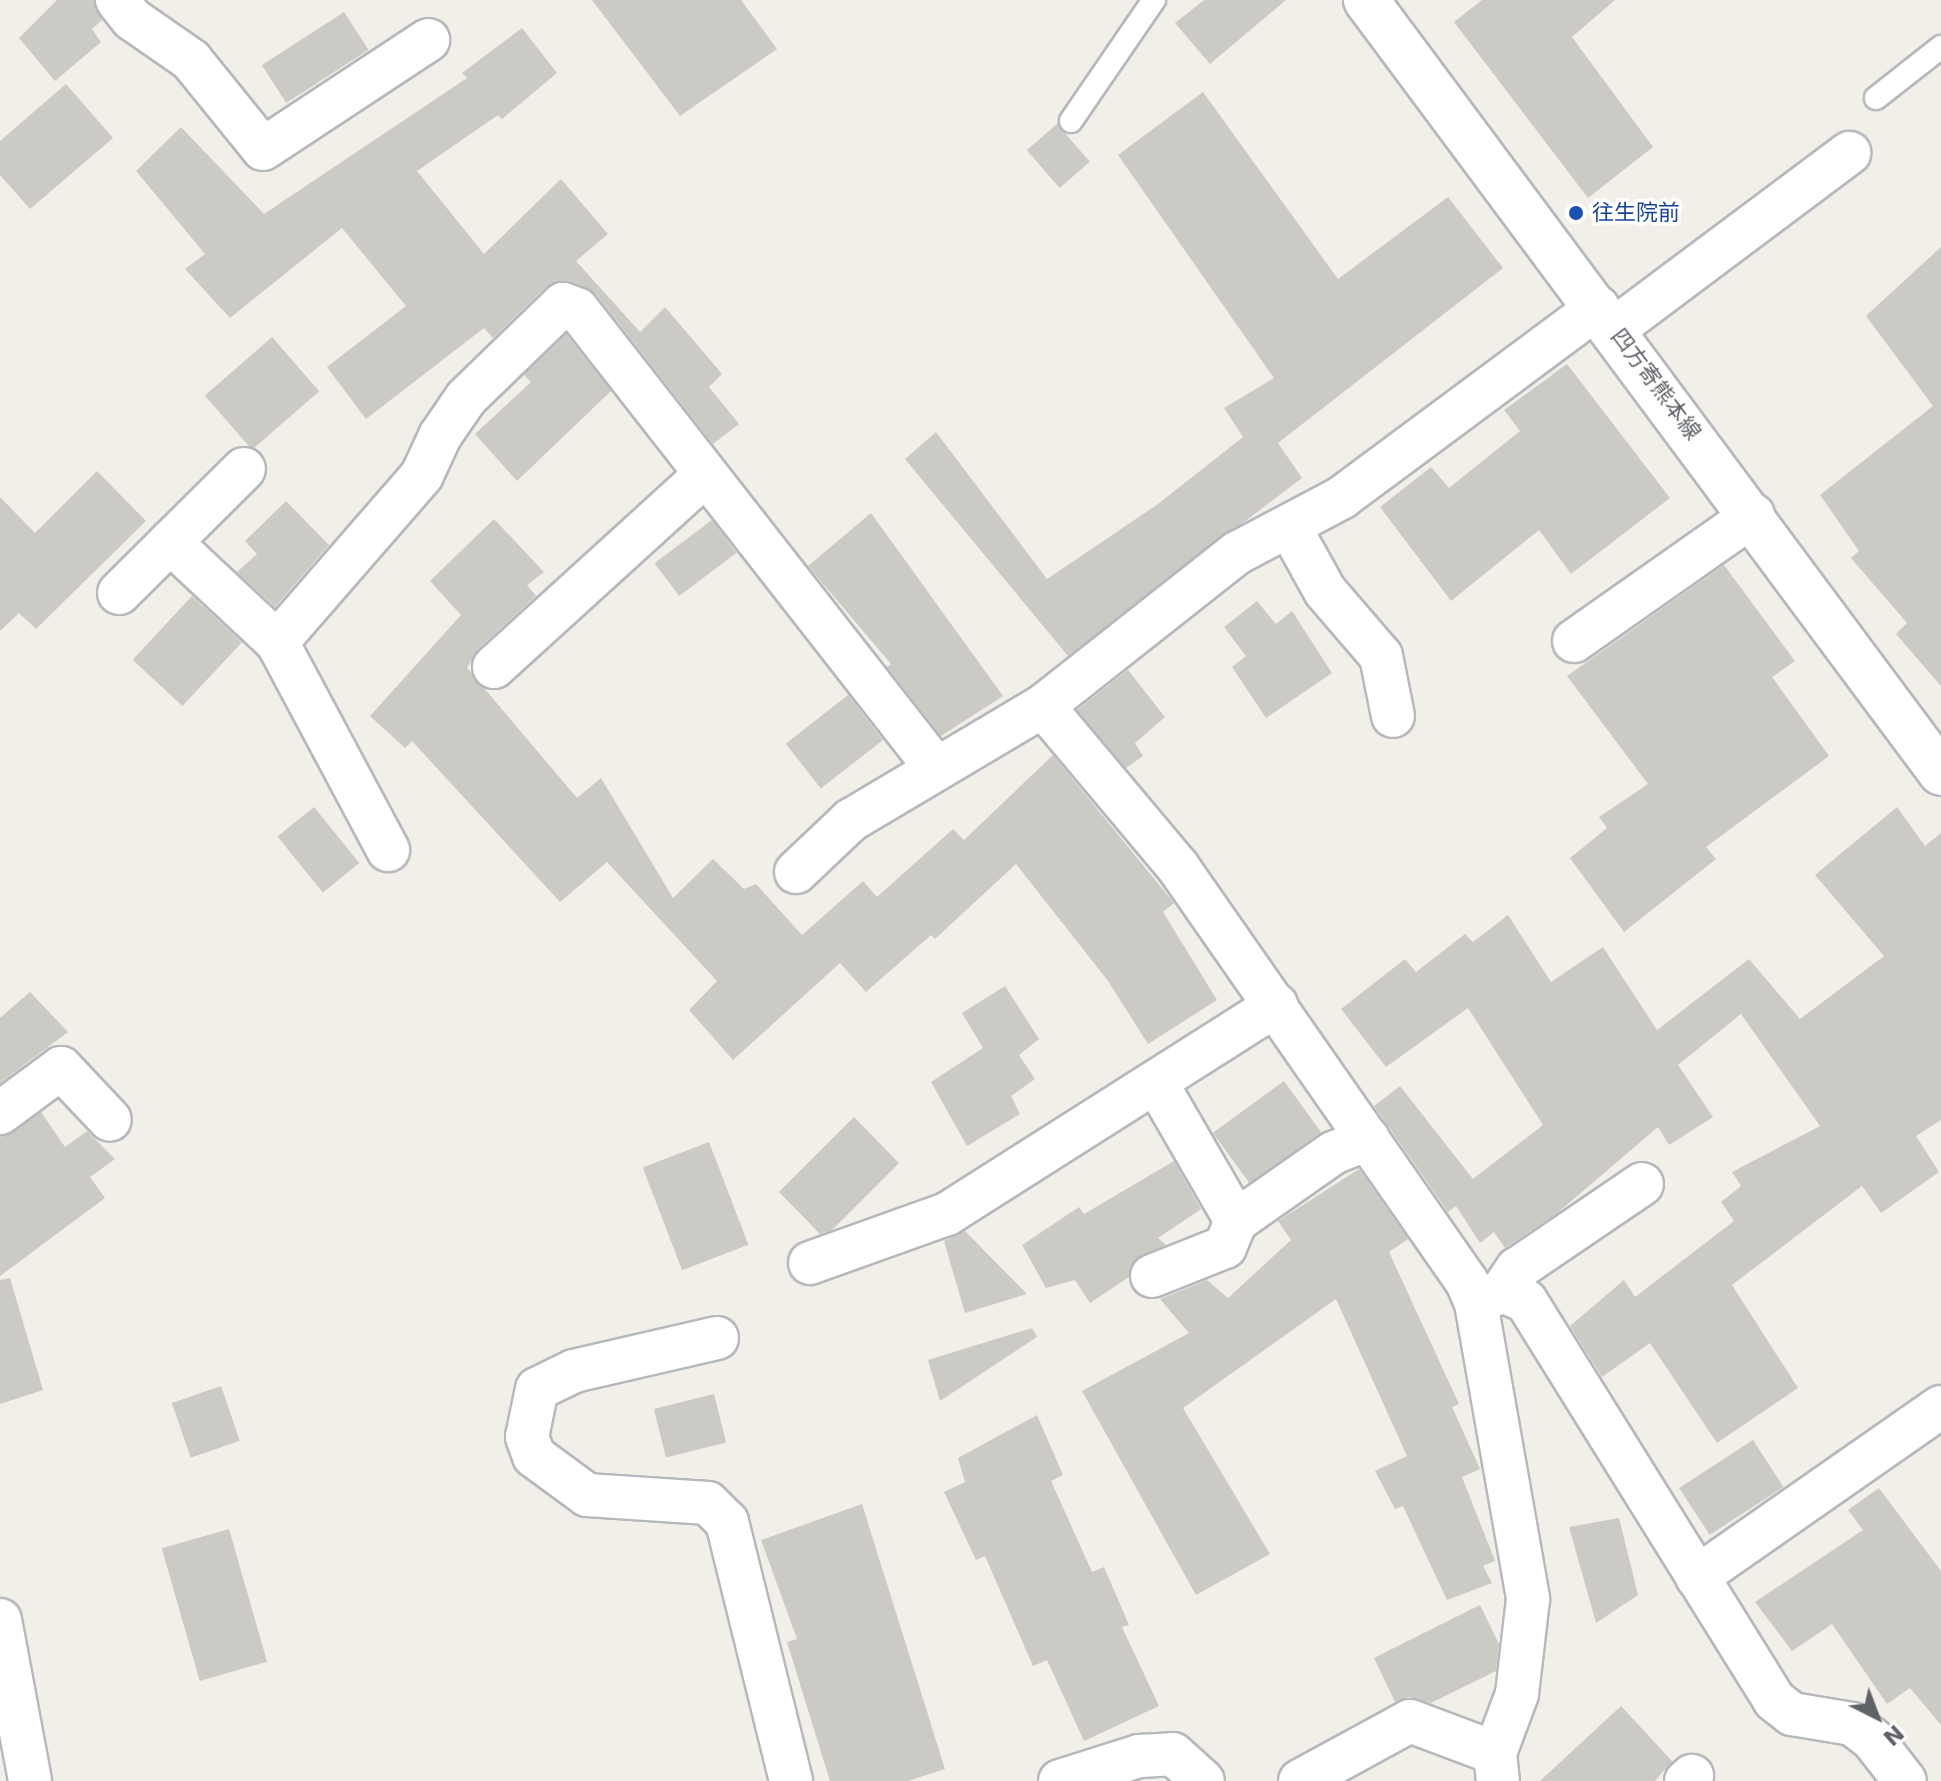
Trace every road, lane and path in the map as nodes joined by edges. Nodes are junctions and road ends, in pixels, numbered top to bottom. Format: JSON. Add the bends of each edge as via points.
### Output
{"nodes":[{"id":1,"x":117,"y":0,"type":"edge"},
{"id":2,"x":1154,"y":0,"type":"edge"},
{"id":3,"x":1366,"y":0,"type":"edge"},
{"id":4,"x":428,"y":40,"type":"dead end"},
{"id":5,"x":1941,"y":47,"type":"edge"},
{"id":6,"x":1876,"y":98,"type":"dead end"},
{"id":7,"x":1071,"y":121,"type":"dead end"},
{"id":8,"x":1849,"y":153,"type":"dead end"},
{"id":9,"x":1606,"y":318,"type":"junction"},
{"id":10,"x":244,"y":469,"type":"dead end"},
{"id":11,"x":704,"y":476,"type":"junction"},
{"id":12,"x":1753,"y":515,"type":"junction"},
{"id":13,"x":1289,"y":526,"type":"junction"},
{"id":14,"x":170,"y":542,"type":"junction"},
{"id":15,"x":119,"y":593,"type":"dead end"},
{"id":16,"x":1574,"y":641,"type":"dead end"},
{"id":17,"x":277,"y":642,"type":"junction"},
{"id":18,"x":494,"y":667,"type":"dead end"},
{"id":19,"x":1043,"y":706,"type":"junction"},
{"id":20,"x":1393,"y":716,"type":"dead end"},
{"id":21,"x":935,"y":767,"type":"junction"},
{"id":22,"x":1941,"y":773,"type":"edge"},
{"id":23,"x":388,"y":850,"type":"dead end"},
{"id":24,"x":796,"y":872,"type":"dead end"},
{"id":25,"x":1276,"y":1005,"type":"junction"},
{"id":26,"x":1157,"y":1084,"type":"junction"},
{"id":27,"x":0,"y":1113,"type":"edge"},
{"id":28,"x":110,"y":1120,"type":"dead end"},
{"id":29,"x":1368,"y":1139,"type":"junction"},
{"id":30,"x":1642,"y":1184,"type":"dead end"},
{"id":31,"x":1236,"y":1221,"type":"junction"},
{"id":32,"x":810,"y":1263,"type":"dead end"},
{"id":33,"x":1152,"y":1276,"type":"dead end"},
{"id":34,"x":1489,"y":1297,"type":"junction"},
{"id":35,"x":717,"y":1338,"type":"dead end"},
{"id":36,"x":1941,"y":1407,"type":"edge"},
{"id":37,"x":1697,"y":1577,"type":"junction"},
{"id":38,"x":0,"y":1620,"type":"edge"},
{"id":39,"x":1497,"y":1767,"type":"edge"},
{"id":40,"x":30,"y":1781,"type":"edge"},
{"id":41,"x":791,"y":1781,"type":"edge"},
{"id":42,"x":1060,"y":1781,"type":"edge"},
{"id":43,"x":1203,"y":1781,"type":"edge"},
{"id":44,"x":1300,"y":1781,"type":"edge"},
{"id":45,"x":1905,"y":1781,"type":"edge"}],
"edges":[{"from":1,"to":4,"type":"street","via":[[132,19],[191,60],[263,149]]},
{"from":2,"to":7,"type":"lane"},
{"from":3,"to":9,"type":"main road","name":"四方寄熊本線"},
{"from":5,"to":6,"type":"lane"},
{"from":8,"to":9,"type":"street"},
{"from":9,"to":12,"type":"main road","name":"四方寄熊本線"},
{"from":9,"to":13,"type":"street","via":[[1341,498]]},
{"from":10,"to":14,"type":"street"},
{"from":11,"to":17,"type":"street","via":[[577,309],[563,304],[466,398],[422,475]]},
{"from":11,"to":18,"type":"street"},
{"from":11,"to":21,"type":"street","via":[[746,520]]},
{"from":12,"to":16,"type":"street"},
{"from":12,"to":22,"type":"main road","name":"四方寄熊本線"},
{"from":13,"to":19,"type":"street","via":[[1237,553]]},
{"from":13,"to":20,"type":"street","via":[[1325,591],[1381,656]]},
{"from":14,"to":15,"type":"street"},
{"from":14,"to":17,"type":"street"},
{"from":17,"to":23,"type":"street"},
{"from":19,"to":21,"type":"street"},
{"from":19,"to":25,"type":"street","via":[[1178,867]]},
{"from":21,"to":24,"type":"street","via":[[851,820]]},
{"from":25,"to":26,"type":"street"},
{"from":25,"to":29,"type":"street"},
{"from":26,"to":31,"type":"street"},
{"from":26,"to":32,"type":"street","via":[[947,1214]]},
{"from":27,"to":28,"type":"street","via":[[61,1068]]},
{"from":29,"to":31,"type":"street","via":[[1333,1153]]},
{"from":29,"to":34,"type":"street","via":[[1467,1282]]},
{"from":30,"to":34,"type":"street","via":[[1517,1269]]},
{"from":31,"to":33,"type":"street","via":[[1225,1247]]},
{"from":34,"to":37,"type":"street","via":[[1526,1301]]},
{"from":34,"to":39,"type":"street","via":[[1528,1599],[1517,1694]]},
{"from":35,"to":41,"type":"street","via":[[574,1371],[537,1389],[527,1437],[534,1456],[587,1495],[708,1503],[727,1522]]},
{"from":36,"to":37,"type":"street"},
{"from":37,"to":45,"type":"street","via":[[1774,1700],[1792,1714],[1852,1724],[1872,1739]]},
{"from":38,"to":40,"type":"street"},
{"from":39,"to":44,"type":"street","via":[[1410,1721]]},
{"from":42,"to":43,"type":"street","via":[[1139,1756],[1173,1754]]}]}
